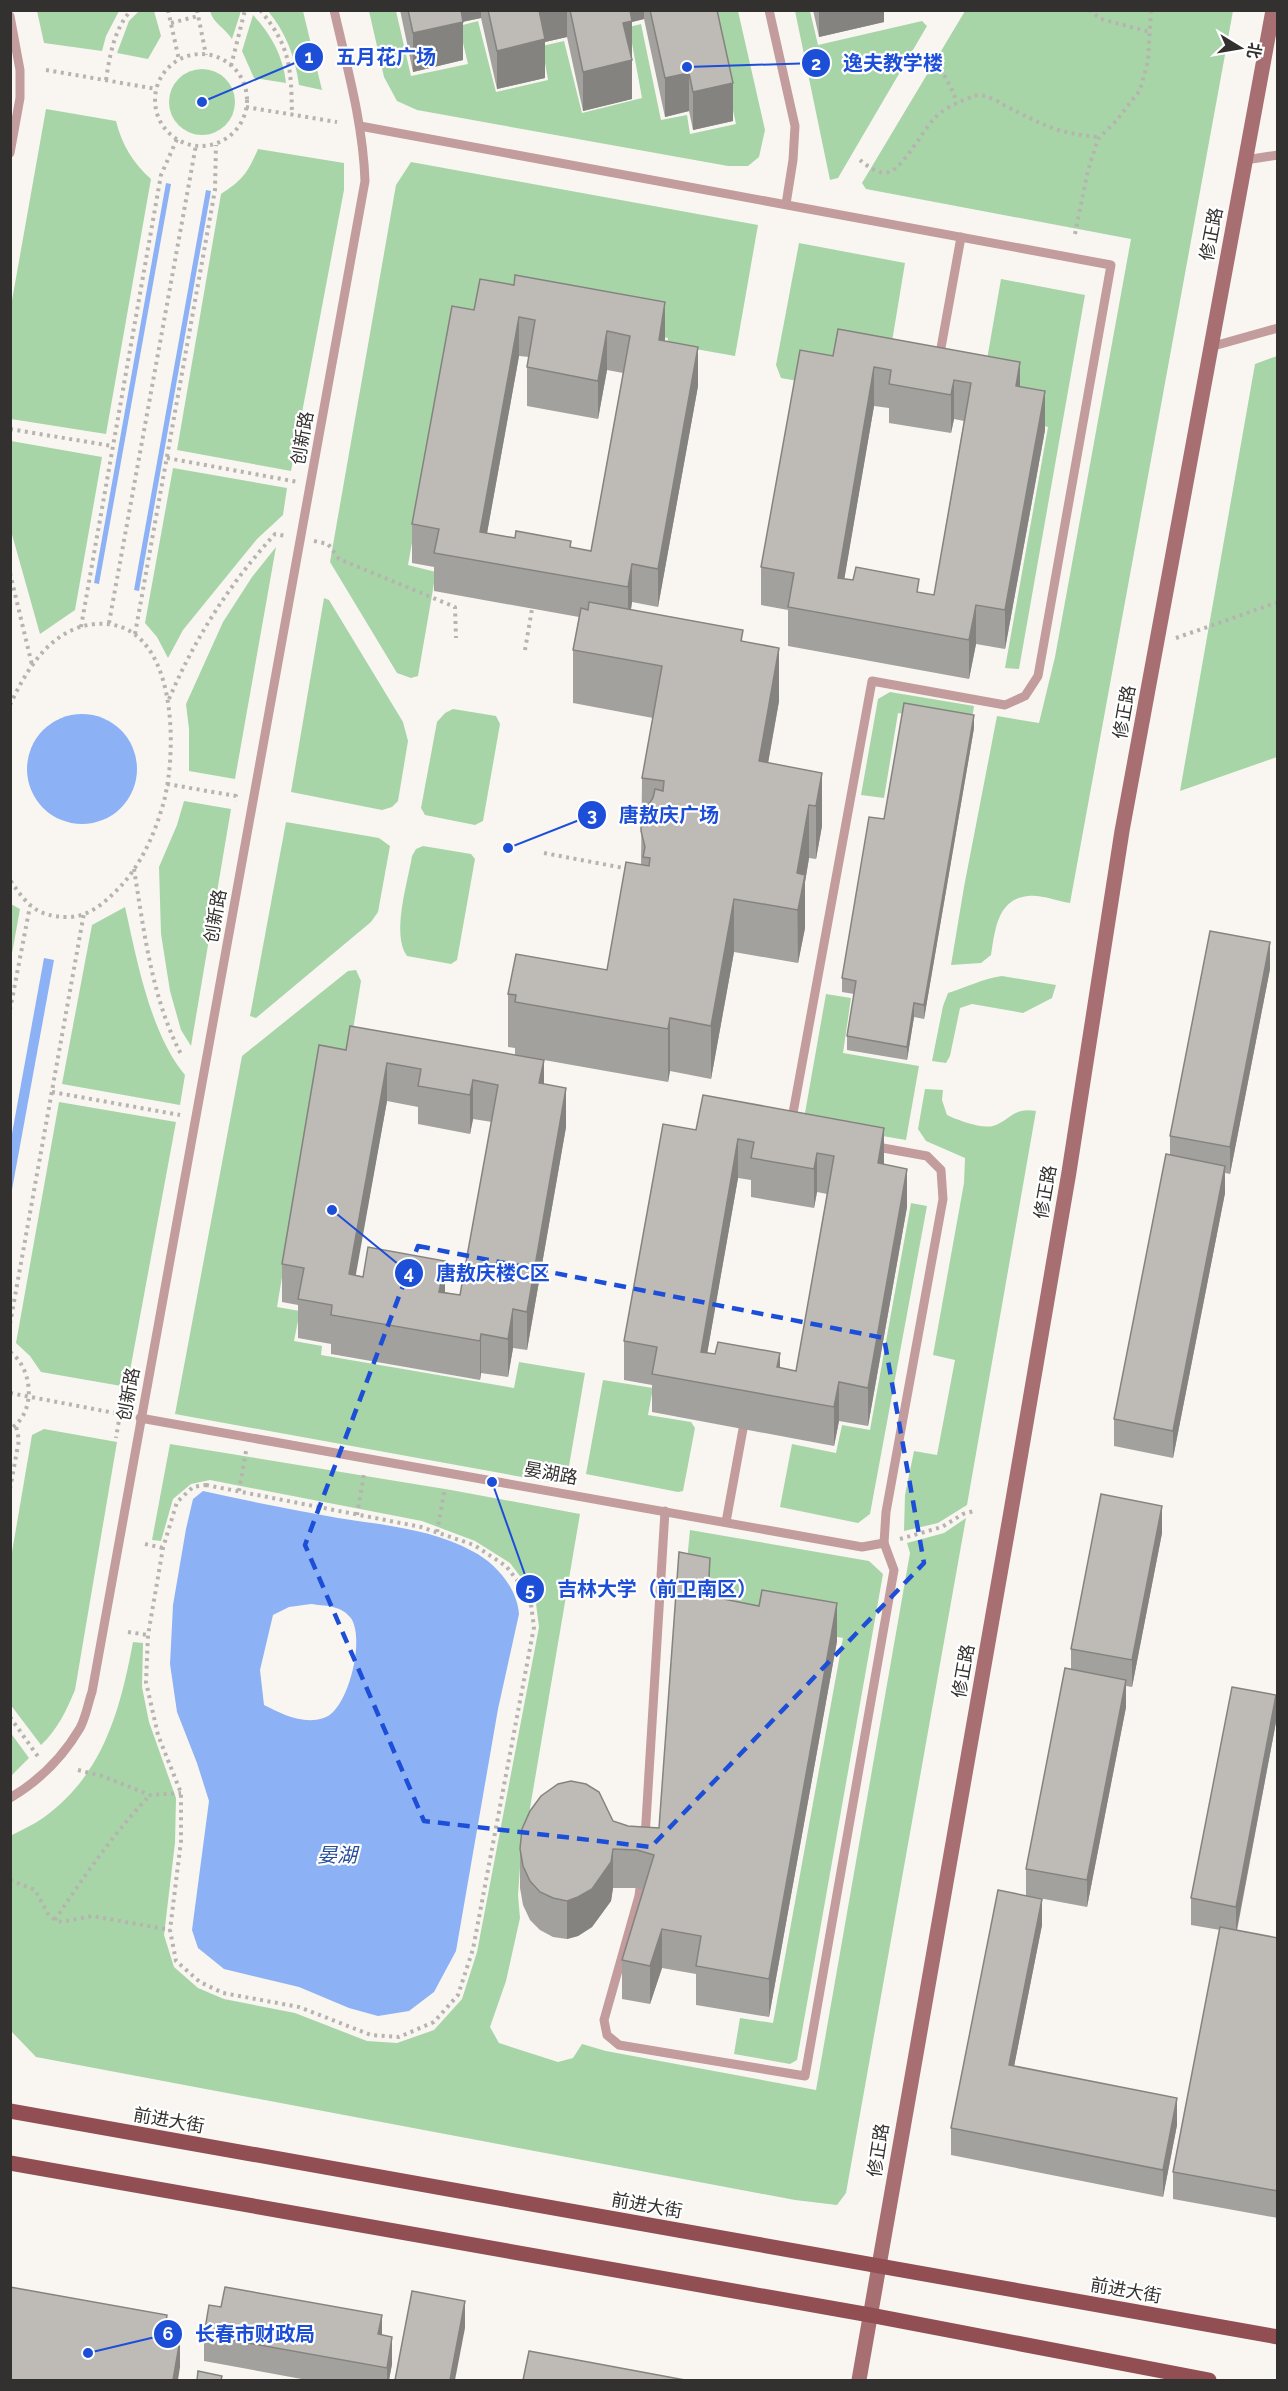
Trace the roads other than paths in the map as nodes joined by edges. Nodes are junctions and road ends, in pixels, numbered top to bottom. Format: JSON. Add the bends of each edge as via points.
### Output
{"nodes":[{"id":1,"x":334,"y":10,"type":"edge"},
{"id":2,"x":769,"y":10,"type":"edge"},
{"id":3,"x":1273,"y":10,"type":"edge"},
{"id":4,"x":10,"y":16,"type":"edge"},
{"id":5,"x":1273,"y":36,"type":"edge"},
{"id":6,"x":15,"y":69,"type":"edge"},
{"id":7,"x":360,"y":126,"type":"junction"},
{"id":8,"x":10,"y":153,"type":"edge"},
{"id":9,"x":1278,"y":155,"type":"edge"},
{"id":10,"x":1245,"y":160,"type":"junction"},
{"id":11,"x":786,"y":204,"type":"junction"},
{"id":12,"x":960,"y":237,"type":"junction"},
{"id":13,"x":1278,"y":328,"type":"edge"},
{"id":14,"x":1210,"y":346,"type":"junction"},
{"id":15,"x":936,"y":374,"type":"edge"},
{"id":16,"x":801,"y":1134,"type":"edge"},
{"id":17,"x":858,"y":1144,"type":"edge"},
{"id":18,"x":140,"y":1418,"type":"junction"},
{"id":19,"x":743,"y":1429,"type":"dead end"},
{"id":20,"x":665,"y":1511,"type":"junction"},
{"id":21,"x":726,"y":1522,"type":"junction"},
{"id":22,"x":884,"y":1543,"type":"junction"},
{"id":23,"x":10,"y":1798,"type":"edge"},
{"id":24,"x":645,"y":1847,"type":"edge"},
{"id":25,"x":643,"y":1868,"type":"edge"},
{"id":26,"x":10,"y":2111,"type":"edge"},
{"id":27,"x":10,"y":2163,"type":"edge"},
{"id":28,"x":879,"y":2267,"type":"junction"},
{"id":29,"x":870,"y":2315,"type":"junction"},
{"id":30,"x":1278,"y":2337,"type":"edge"},
{"id":31,"x":859,"y":2380,"type":"edge"},
{"id":32,"x":1209,"y":2380,"type":"edge"}],
"edges":[{"from":1,"to":7,"type":"lane","name":"创新路"},
{"from":2,"to":11,"type":"lane","via":[[795,126]]},
{"from":3,"to":5,"type":"street","name":"修正路"},
{"from":4,"to":6,"type":"lane"},
{"from":5,"to":10,"type":"street","name":"修正路"},
{"from":6,"to":8,"type":"lane","via":[[20,98]]},
{"from":7,"to":11,"type":"lane"},
{"from":7,"to":18,"type":"lane","name":"创新路","via":[[365,181]]},
{"from":9,"to":10,"type":"lane"},
{"from":10,"to":14,"type":"street","name":"修正路"},
{"from":11,"to":12,"type":"lane"},
{"from":12,"to":15,"type":"lane"},
{"from":12,"to":16,"type":"lane","via":[[1111,265],[1038,676],[1025,696],[1005,705],[872,681],[790,1132]]},
{"from":13,"to":14,"type":"lane"},
{"from":14,"to":28,"type":"street","name":"修正路","via":[[1122,831],[1069,1172]]},
{"from":17,"to":22,"type":"lane","via":[[927,1156],[941,1170],[943,1199],[886,1512]]},
{"from":18,"to":20,"type":"lane","name":"晏湖路"},
{"from":18,"to":23,"type":"lane","name":"创新路","via":[[92,1692],[80,1727],[48,1770]]},
{"from":19,"to":21,"type":"lane"},
{"from":20,"to":21,"type":"lane","name":"晏湖路"},
{"from":20,"to":24,"type":"lane"},
{"from":21,"to":22,"type":"lane","name":"晏湖路","via":[[862,1547]]},
{"from":22,"to":25,"type":"lane","via":[[894,1570],[805,2076],[619,2045],[607,2036],[604,2020],[639,1896]]},
{"from":26,"to":28,"type":"main road","name":"前进大街"},
{"from":27,"to":29,"type":"main road"},
{"from":28,"to":29,"type":"street","name":"修正路"},
{"from":28,"to":30,"type":"main road","name":"前进大街"},
{"from":29,"to":31,"type":"street","name":"修正路"},
{"from":29,"to":32,"type":"main road"}]}
